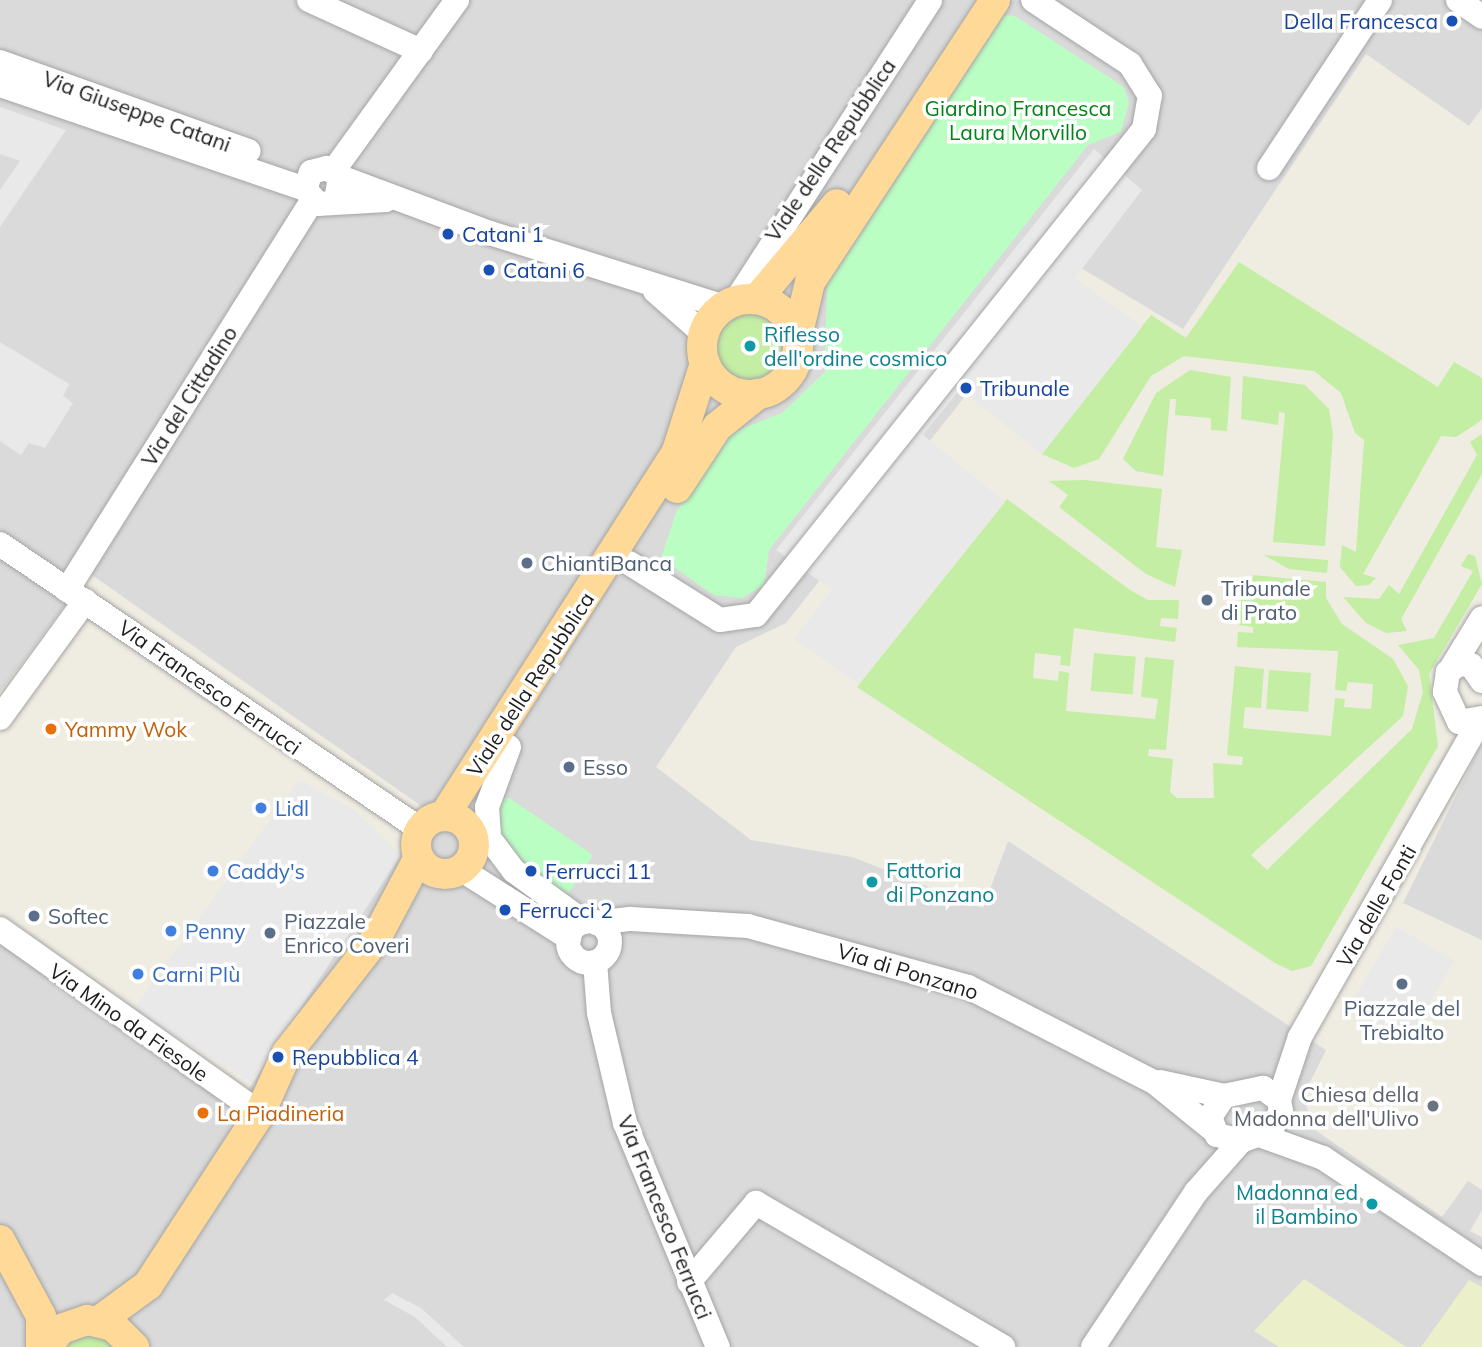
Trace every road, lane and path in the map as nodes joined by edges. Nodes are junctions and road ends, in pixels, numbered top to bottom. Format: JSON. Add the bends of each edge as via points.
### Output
{"nodes":[{"id":1,"x":309,"y":0,"type":"edge"},
{"id":2,"x":457,"y":0,"type":"edge"},
{"id":3,"x":930,"y":0,"type":"edge"},
{"id":4,"x":1380,"y":0,"type":"edge"},
{"id":5,"x":1458,"y":0,"type":"edge"},
{"id":6,"x":1034,"y":1,"type":"edge"},
{"id":7,"x":987,"y":2,"type":"edge"},
{"id":8,"x":1482,"y":17,"type":"edge"},
{"id":9,"x":421,"y":51,"type":"junction"},
{"id":10,"x":0,"y":62,"type":"edge"},
{"id":11,"x":0,"y":85,"type":"edge"},
{"id":12,"x":271,"y":164,"type":"junction"},
{"id":13,"x":242,"y":166,"type":"junction"},
{"id":14,"x":1269,"y":168,"type":"dead end"},
{"id":15,"x":323,"y":185,"type":"junction"},
{"id":16,"x":649,"y":286,"type":"junction"},
{"id":17,"x":738,"y":303,"type":"junction"},
{"id":18,"x":797,"y":337,"type":"junction"},
{"id":19,"x":704,"y":349,"type":"junction"},
{"id":20,"x":758,"y":394,"type":"junction"},
{"id":21,"x":0,"y":544,"type":"edge"},
{"id":22,"x":629,"y":563,"type":"junction"},
{"id":23,"x":76,"y":596,"type":"junction"},
{"id":24,"x":1482,"y":618,"type":"edge"},
{"id":25,"x":1481,"y":666,"type":"edge"},
{"id":26,"x":1452,"y":667,"type":"junction"},
{"id":27,"x":1449,"y":711,"type":"junction"},
{"id":28,"x":0,"y":718,"type":"edge"},
{"id":29,"x":1481,"y":719,"type":"edge"},
{"id":30,"x":509,"y":747,"type":"junction"},
{"id":31,"x":1451,"y":775,"type":"junction"},
{"id":32,"x":436,"y":832,"type":"junction"},
{"id":33,"x":453,"y":872,"type":"junction"},
{"id":34,"x":686,"y":923,"type":"junction"},
{"id":35,"x":583,"y":928,"type":"junction"},
{"id":36,"x":0,"y":929,"type":"edge"},
{"id":37,"x":375,"y":940,"type":"junction"},
{"id":38,"x":602,"y":953,"type":"junction"},
{"id":39,"x":1300,"y":1037,"type":"junction"},
{"id":40,"x":1154,"y":1082,"type":"junction"},
{"id":41,"x":1250,"y":1087,"type":"junction"},
{"id":42,"x":1224,"y":1096,"type":"junction"},
{"id":43,"x":1280,"y":1105,"type":"junction"},
{"id":44,"x":260,"y":1113,"type":"junction"},
{"id":45,"x":1233,"y":1135,"type":"junction"},
{"id":46,"x":1323,"y":1158,"type":"junction"},
{"id":47,"x":0,"y":1240,"type":"edge"},
{"id":48,"x":1482,"y":1264,"type":"edge"},
{"id":49,"x":23,"y":1277,"type":"junction"},
{"id":50,"x":689,"y":1282,"type":"junction"},
{"id":51,"x":148,"y":1285,"type":"junction"},
{"id":52,"x":88,"y":1322,"type":"junction"},
{"id":53,"x":43,"y":1347,"type":"edge"},
{"id":54,"x":134,"y":1347,"type":"edge"},
{"id":55,"x":718,"y":1347,"type":"edge"},
{"id":56,"x":1003,"y":1347,"type":"edge"},
{"id":57,"x":1093,"y":1347,"type":"edge"}],
"edges":[{"from":1,"to":9,"type":"street"},
{"from":2,"to":9,"type":"street","name":"Via del Cittadino"},
{"from":3,"to":17,"type":"street","name":"Viale della Repubblica"},
{"from":4,"to":14,"type":"street"},
{"from":5,"to":8,"type":"street"},
{"from":6,"to":7,"type":"street"},
{"from":6,"to":22,"type":"street","via":[[1130,64],[1150,96],[1144,129],[762,610],[740,620],[720,620]]},
{"from":7,"to":17,"type":"main road","name":"Viale della Repubblica","via":[[797,256]]},
{"from":7,"to":18,"type":"main road","name":"Viale della Repubblica","via":[[810,282]]},
{"from":9,"to":15,"type":"street","name":"Via del Cittadino"},
{"from":10,"to":12,"type":"street","name":"Via Giuseppe Catani","via":[[249,151]]},
{"from":11,"to":13,"type":"street","name":"Via Giuseppe Catani"},
{"from":12,"to":13,"type":"street"},
{"from":12,"to":15,"type":"street"},
{"from":13,"to":15,"type":"street","name":"Via Giuseppe Catani"},
{"from":15,"to":16,"type":"street","via":[[394,199]]},
{"from":15,"to":23,"type":"street","name":"Via del Cittadino"},
{"from":16,"to":17,"type":"street"},
{"from":16,"to":19,"type":"street"},
{"from":17,"to":18,"type":"main road","via":[[783,312]]},
{"from":17,"to":19,"type":"main road","name":"Viale della Repubblica"},
{"from":18,"to":20,"type":"main road","name":"Viale della Repubblica","via":[[790,374]]},
{"from":19,"to":20,"type":"main road","via":[[720,385]]},
{"from":19,"to":32,"type":"main road","name":"Viale della Repubblica","via":[[677,451]]},
{"from":20,"to":22,"type":"main road","name":"Viale della Repubblica","via":[[717,427]]},
{"from":21,"to":23,"type":"street","name":"Via Francesco Ferrucci"},
{"from":22,"to":30,"type":"main road","name":"Viale della Repubblica"},
{"from":23,"to":28,"type":"street","name":"Via del Cittadino"},
{"from":23,"to":32,"type":"street","name":"Via Francesco Ferrucci"},
{"from":24,"to":26,"type":"street"},
{"from":25,"to":26,"type":"street","via":[[1465,663]]},
{"from":26,"to":27,"type":"street","via":[[1445,684]]},
{"from":27,"to":29,"type":"street","name":"Via delle Fonti","via":[[1465,725]]},
{"from":27,"to":31,"type":"street"},
{"from":29,"to":31,"type":"street","name":"Via delle Fonti"},
{"from":30,"to":32,"type":"main road","name":"Viale della Repubblica"},
{"from":30,"to":35,"type":"street","via":[[487,807],[489,838],[514,871]]},
{"from":31,"to":39,"type":"street","name":"Via delle Fonti"},
{"from":32,"to":33,"type":"main road"},
{"from":32,"to":33,"type":"main road","via":[[474,846]]},
{"from":32,"to":37,"type":"main road"},
{"from":33,"to":35,"type":"street"},
{"from":33,"to":37,"type":"main road"},
{"from":34,"to":35,"type":"street","name":"Via di Ponzano"},
{"from":34,"to":38,"type":"street"},
{"from":34,"to":40,"type":"street","name":"Via di Ponzano","via":[[748,926],[968,987]]},
{"from":35,"to":38,"type":"street"},
{"from":35,"to":38,"type":"street","via":[[575,957]]},
{"from":36,"to":44,"type":"street","name":"Via Mino da Fiesole"},
{"from":37,"to":44,"type":"main road","via":[[334,1000],[314,1049],[290,1085]]},
{"from":38,"to":50,"type":"street","name":"Via Francesco Ferrucci","via":[[598,1013],[625,1123]]},
{"from":39,"to":41,"type":"street","name":"Via delle Fonti"},
{"from":39,"to":43,"type":"street","name":"Via delle Fonti"},
{"from":40,"to":42,"type":"street"},
{"from":40,"to":45,"type":"street"},
{"from":41,"to":42,"type":"street"},
{"from":41,"to":43,"type":"street"},
{"from":42,"to":45,"type":"street","via":[[1214,1105]]},
{"from":43,"to":45,"type":"street","name":"Via delle Fonti"},
{"from":43,"to":46,"type":"street"},
{"from":44,"to":51,"type":"main road"},
{"from":45,"to":46,"type":"street"},
{"from":45,"to":57,"type":"street"},
{"from":46,"to":48,"type":"street"},
{"from":47,"to":49,"type":"main road"},
{"from":49,"to":52,"type":"main road"},
{"from":49,"to":53,"type":"main road","via":[[41,1316]]},
{"from":50,"to":55,"type":"street","name":"Via Francesco Ferrucci"},
{"from":50,"to":56,"type":"street","via":[[756,1203]]},
{"from":51,"to":52,"type":"main road"},
{"from":51,"to":54,"type":"main road"},
{"from":52,"to":53,"type":"main road"},
{"from":52,"to":54,"type":"main road"}]}
